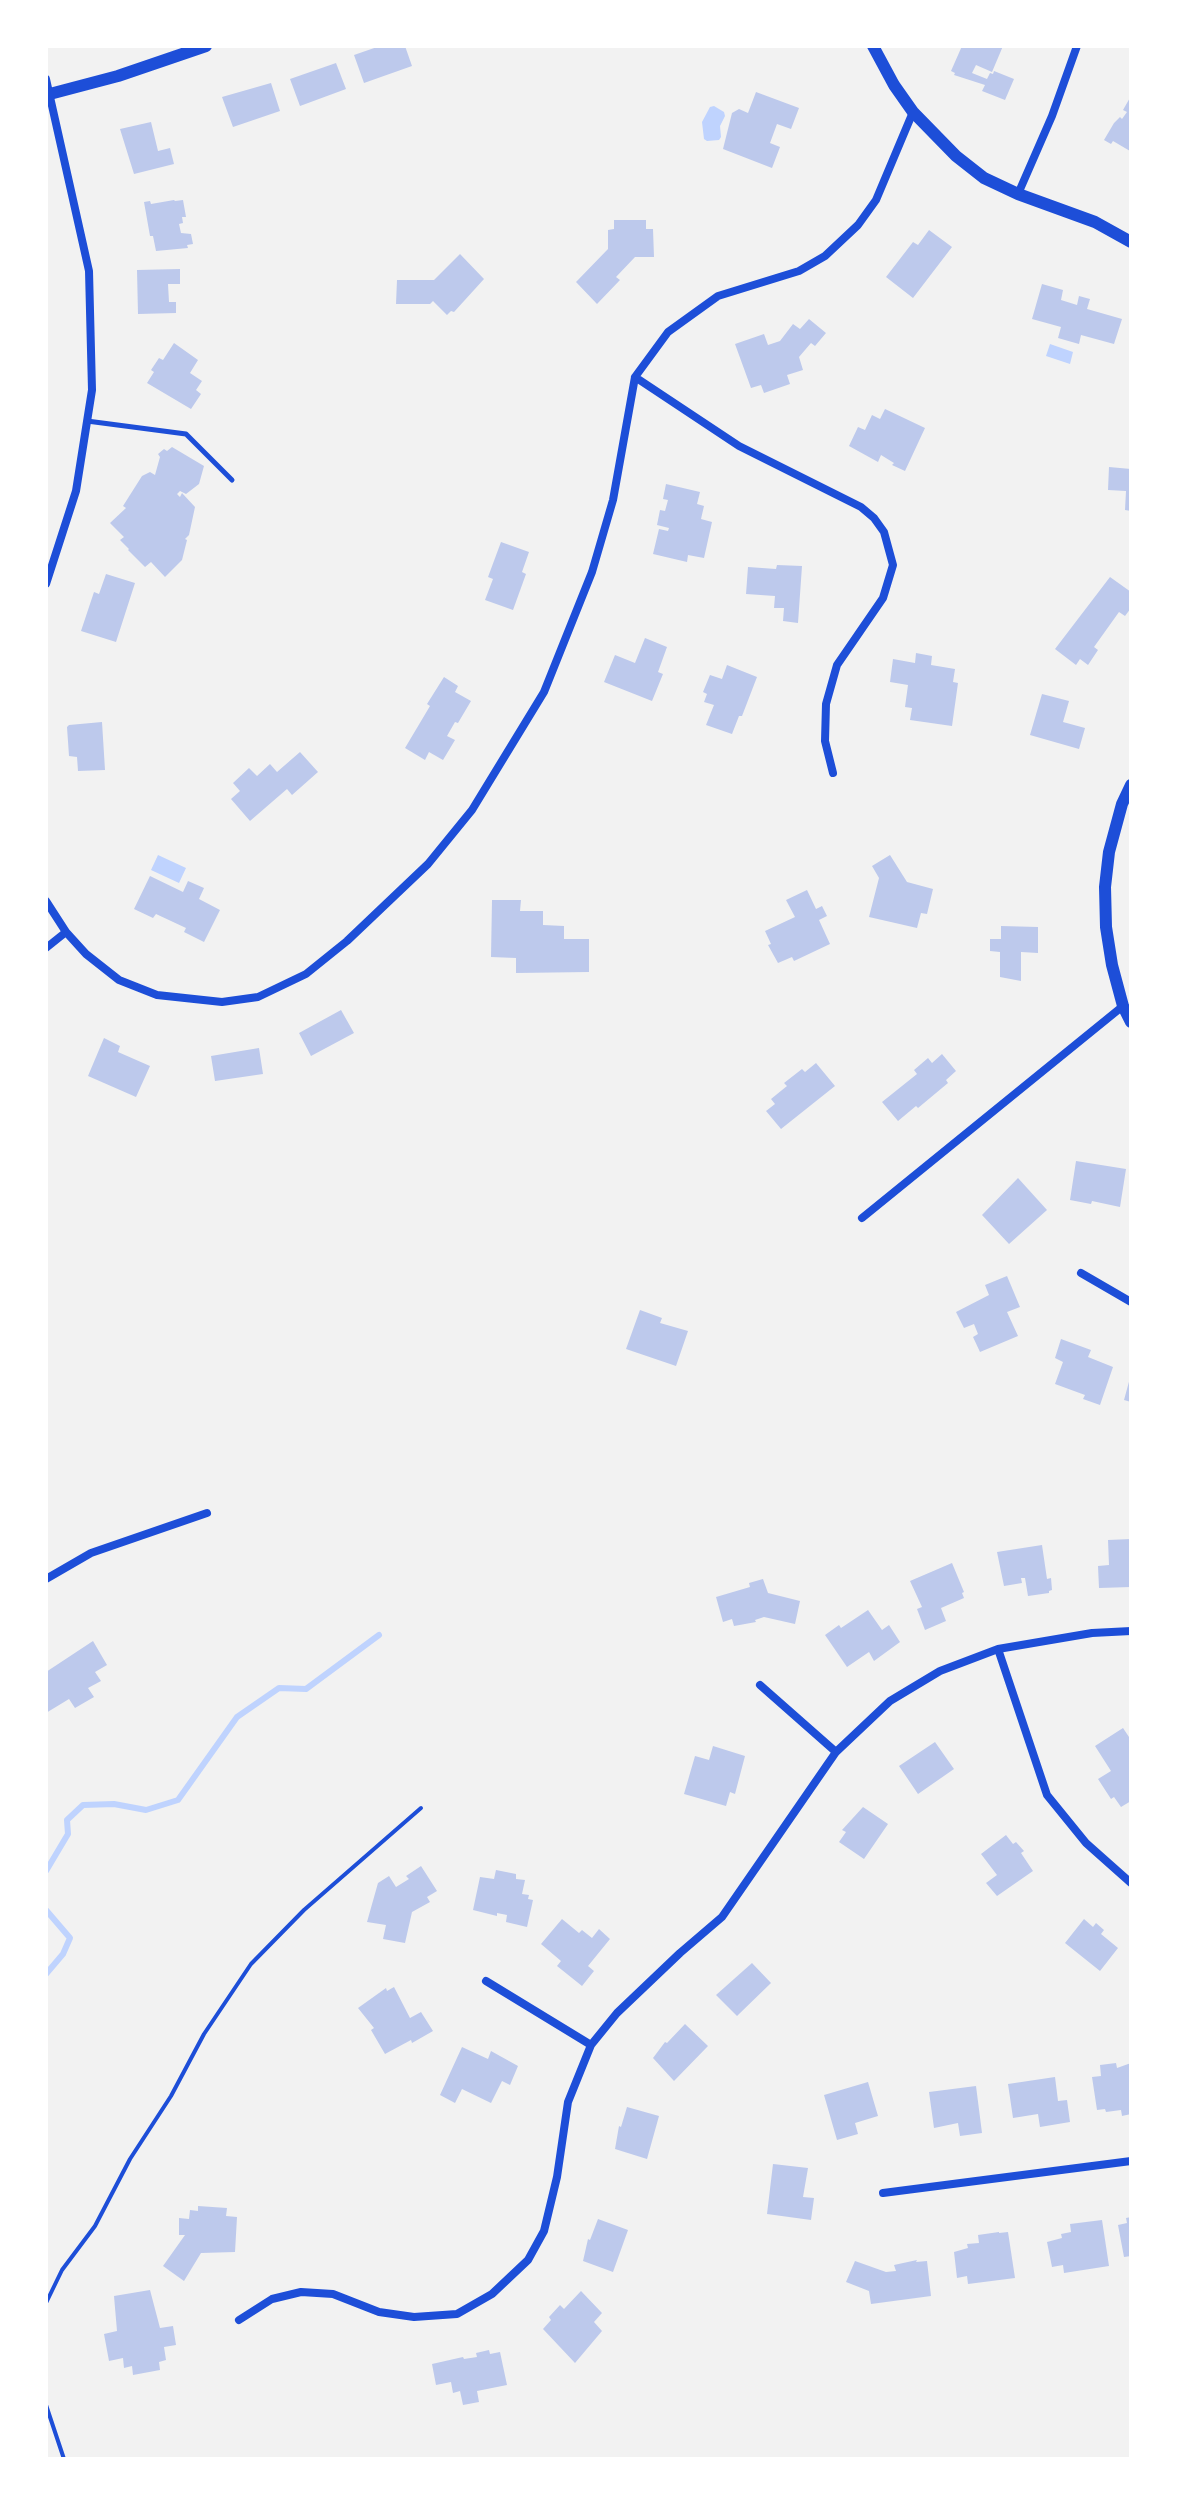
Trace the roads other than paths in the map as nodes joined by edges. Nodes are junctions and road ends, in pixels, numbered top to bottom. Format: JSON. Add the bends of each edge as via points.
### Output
{"nodes":[{"id":1,"x":206,"y":46,"type":"edge"},
{"id":2,"x":873,"y":46,"type":"edge"},
{"id":3,"x":1077,"y":46,"type":"edge"},
{"id":4,"x":46,"y":79,"type":"edge"},
{"id":5,"x":48,"y":94,"type":"edge"},
{"id":6,"x":913,"y":112,"type":"junction"},
{"id":7,"x":1018,"y":194,"type":"junction"},
{"id":8,"x":1131,"y":242,"type":"edge"},
{"id":9,"x":635,"y":377,"type":"junction"},
{"id":10,"x":87,"y":421,"type":"junction"},
{"id":11,"x":232,"y":480,"type":"dead end"},
{"id":12,"x":46,"y":584,"type":"edge"},
{"id":13,"x":833,"y":773,"type":"dead end"},
{"id":14,"x":1131,"y":785,"type":"edge"},
{"id":15,"x":46,"y":901,"type":"edge"},
{"id":16,"x":66,"y":932,"type":"junction"},
{"id":17,"x":46,"y":948,"type":"edge"},
{"id":18,"x":1123,"y":1006,"type":"junction"},
{"id":19,"x":1131,"y":1022,"type":"edge"},
{"id":20,"x":862,"y":1218,"type":"dead end"},
{"id":21,"x":1081,"y":1273,"type":"dead end"},
{"id":22,"x":1131,"y":1302,"type":"edge"},
{"id":23,"x":207,"y":1513,"type":"dead end"},
{"id":24,"x":46,"y":1579,"type":"edge"},
{"id":25,"x":1131,"y":1631,"type":"edge"},
{"id":26,"x":998,"y":1649,"type":"junction"},
{"id":27,"x":760,"y":1685,"type":"dead end"},
{"id":28,"x":836,"y":1752,"type":"junction"},
{"id":29,"x":1131,"y":1883,"type":"edge"},
{"id":30,"x":486,"y":1981,"type":"dead end"},
{"id":31,"x":591,"y":2045,"type":"junction"},
{"id":32,"x":1131,"y":2161,"type":"edge"},
{"id":33,"x":883,"y":2193,"type":"dead end"},
{"id":34,"x":239,"y":2320,"type":"dead end"}],
"edges":[{"from":1,"to":5,"type":"street"},
{"from":2,"to":6,"type":"street"},
{"from":3,"to":7,"type":"street"},
{"from":4,"to":5,"type":"street"},
{"from":5,"to":10,"type":"street","via":[[89,271],[92,390]]},
{"from":6,"to":7,"type":"street","via":[[984,178]]},
{"from":6,"to":9,"type":"street","via":[[876,200],[858,225],[825,256],[799,271],[718,296],[668,332]]},
{"from":7,"to":8,"type":"street","via":[[1095,222]]},
{"from":9,"to":13,"type":"street","via":[[739,446],[861,507],[884,532],[893,565],[883,598],[837,665],[826,704],[825,741]]},
{"from":9,"to":16,"type":"street","via":[[613,500],[592,572],[544,692],[472,810],[428,864],[306,974],[258,997],[222,1002],[157,995],[119,980]]},
{"from":10,"to":11,"type":"lane","via":[[186,434]]},
{"from":10,"to":12,"type":"street","via":[[76,491]]},
{"from":14,"to":18,"type":"street","via":[[1109,852],[1105,887],[1106,927]]},
{"from":15,"to":16,"type":"street"},
{"from":16,"to":17,"type":"street"},
{"from":18,"to":19,"type":"street"},
{"from":18,"to":20,"type":"street"},
{"from":21,"to":22,"type":"street"},
{"from":23,"to":24,"type":"street","via":[[91,1553]]},
{"from":25,"to":26,"type":"street"},
{"from":26,"to":28,"type":"street","via":[[940,1671],[890,1701]]},
{"from":26,"to":29,"type":"street","via":[[1047,1795],[1086,1843]]},
{"from":27,"to":28,"type":"street"},
{"from":28,"to":31,"type":"street","via":[[722,1917],[617,2013]]},
{"from":30,"to":31,"type":"street"},
{"from":31,"to":34,"type":"street","via":[[568,2102],[544,2231],[528,2260],[492,2294],[457,2314],[414,2317],[379,2312],[333,2294],[301,2292],[272,2299]]},
{"from":32,"to":33,"type":"street"}]}
